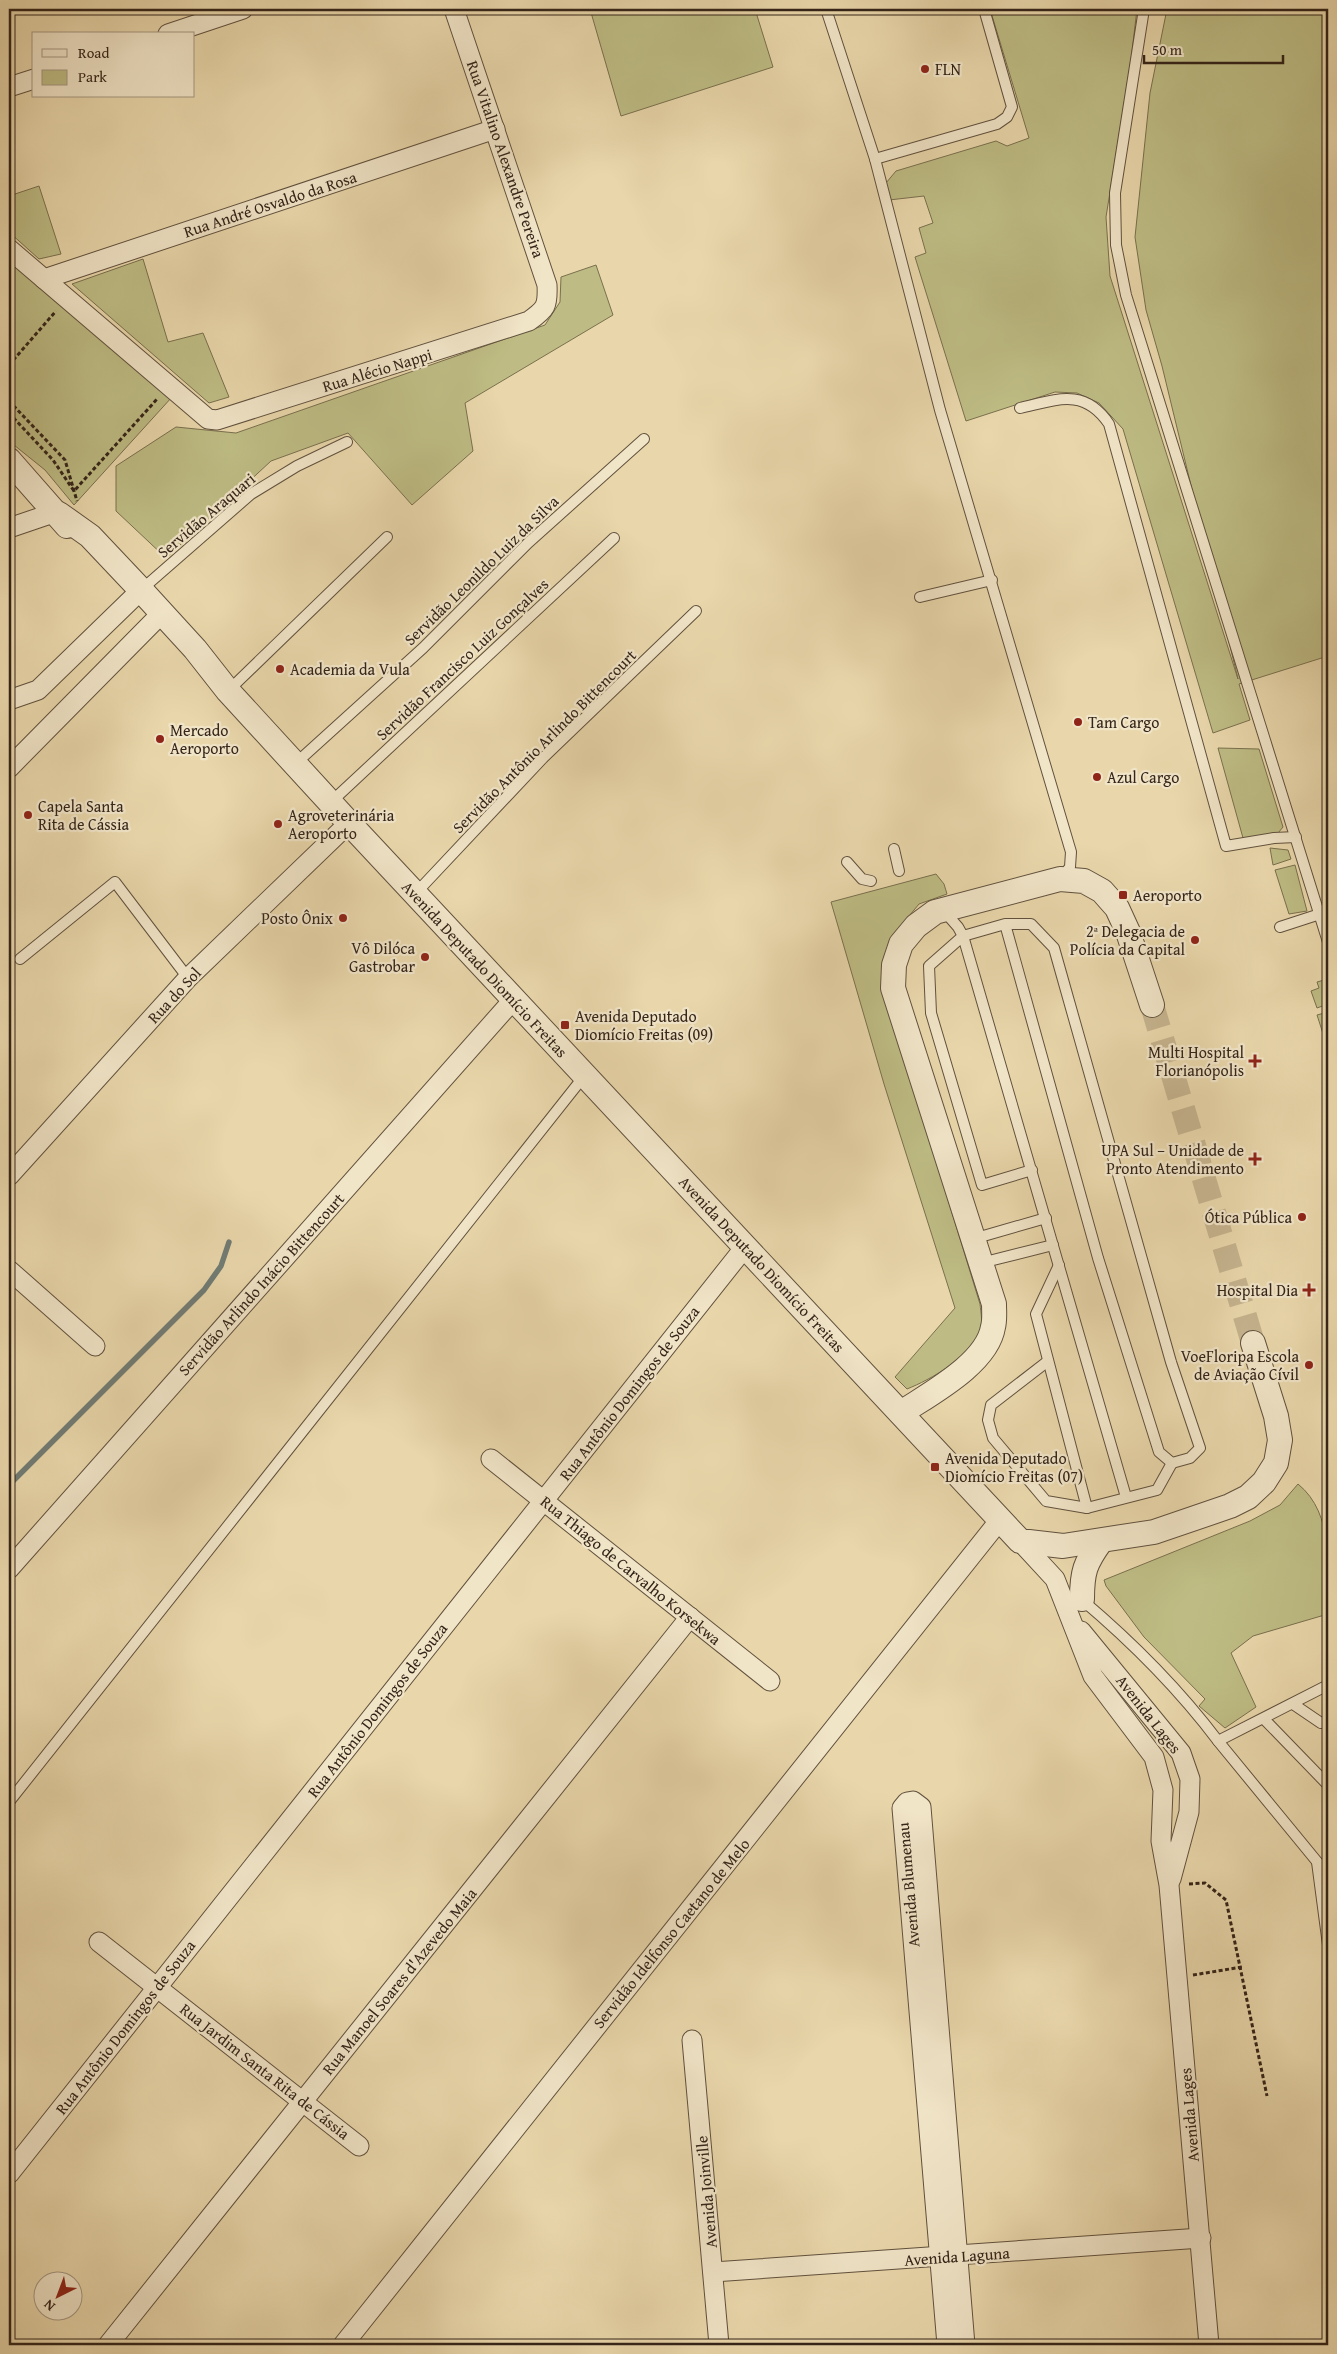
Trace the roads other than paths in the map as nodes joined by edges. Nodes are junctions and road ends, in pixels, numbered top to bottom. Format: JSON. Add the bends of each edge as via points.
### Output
{"nodes":[{"id":1,"x":243,"y":9,"type":"edge"},
{"id":2,"x":454,"y":9,"type":"edge"},
{"id":3,"x":826,"y":9,"type":"edge"},
{"id":4,"x":984,"y":9,"type":"edge"},
{"id":5,"x":1144,"y":9,"type":"edge"},
{"id":6,"x":174,"y":32,"type":"edge"},
{"id":7,"x":32,"y":80,"type":"edge"},
{"id":8,"x":9,"y":87,"type":"edge"},
{"id":9,"x":495,"y":129,"type":"junction"},
{"id":10,"x":875,"y":159,"type":"junction"},
{"id":11,"x":9,"y":249,"type":"edge"},
{"id":12,"x":44,"y":279,"type":"junction"},
{"id":13,"x":544,"y":311,"type":"joint"},
{"id":14,"x":1020,"y":408,"type":"dead end"},
{"id":15,"x":644,"y":438,"type":"dead end"},
{"id":16,"x":347,"y":442,"type":"dead end"},
{"id":17,"x":9,"y":460,"type":"edge"},
{"id":18,"x":58,"y":513,"type":"junction"},
{"id":19,"x":9,"y":528,"type":"edge"},
{"id":20,"x":387,"y":538,"type":"dead end"},
{"id":21,"x":614,"y":538,"type":"dead end"},
{"id":22,"x":992,"y":580,"type":"junction"},
{"id":23,"x":136,"y":595,"type":"junction"},
{"id":24,"x":920,"y":597,"type":"dead end"},
{"id":25,"x":696,"y":611,"type":"dead end"},
{"id":26,"x":157,"y":618,"type":"junction"},
{"id":27,"x":38,"y":690,"type":"junction"},
{"id":28,"x":228,"y":691,"type":"junction"},
{"id":29,"x":9,"y":700,"type":"edge"},
{"id":30,"x":62,"y":712,"type":"junction"},
{"id":31,"x":295,"y":764,"type":"junction"},
{"id":32,"x":9,"y":768,"type":"edge"},
{"id":33,"x":330,"y":803,"type":"junction"},
{"id":34,"x":349,"y":823,"type":"junction"},
{"id":35,"x":1296,"y":838,"type":"junction"},
{"id":36,"x":894,"y":849,"type":"dead end"},
{"id":37,"x":847,"y":862,"type":"dead end"},
{"id":38,"x":899,"y":871,"type":"dead end"},
{"id":39,"x":1060,"y":879,"type":"junction"},
{"id":40,"x":871,"y":881,"type":"dead end"},
{"id":41,"x":415,"y":894,"type":"junction"},
{"id":42,"x":943,"y":910,"type":"junction"},
{"id":43,"x":1320,"y":914,"type":"junction"},
{"id":44,"x":1005,"y":924,"type":"junction"},
{"id":45,"x":1280,"y":927,"type":"dead end"},
{"id":46,"x":963,"y":936,"type":"junction"},
{"id":47,"x":1328,"y":942,"type":"edge"},
{"id":48,"x":20,"y":960,"type":"dead end"},
{"id":49,"x":188,"y":978,"type":"junction"},
{"id":50,"x":514,"y":999,"type":"junction"},
{"id":51,"x":1152,"y":1005,"type":"tunnel mouth"},
{"id":52,"x":585,"y":1075,"type":"junction"},
{"id":53,"x":1032,"y":1170,"type":"junction"},
{"id":54,"x":9,"y":1176,"type":"edge"},
{"id":55,"x":1046,"y":1218,"type":"junction"},
{"id":56,"x":973,"y":1239,"type":"junction"},
{"id":57,"x":1053,"y":1245,"type":"junction"},
{"id":58,"x":745,"y":1247,"type":"junction"},
{"id":59,"x":981,"y":1263,"type":"junction"},
{"id":60,"x":1059,"y":1265,"type":"junction"},
{"id":61,"x":9,"y":1270,"type":"edge"},
{"id":62,"x":1253,"y":1343,"type":"tunnel mouth"},
{"id":63,"x":95,"y":1346,"type":"dead end"},
{"id":64,"x":1048,"y":1361,"type":"junction"},
{"id":65,"x":901,"y":1413,"type":"junction"},
{"id":66,"x":491,"y":1459,"type":"dead end"},
{"id":67,"x":1172,"y":1463,"type":"junction"},
{"id":68,"x":1126,"y":1498,"type":"junction"},
{"id":69,"x":544,"y":1500,"type":"junction"},
{"id":70,"x":1087,"y":1508,"type":"junction"},
{"id":71,"x":1000,"y":1521,"type":"junction"},
{"id":72,"x":1020,"y":1541,"type":"junction"},
{"id":73,"x":1101,"y":1541,"type":"junction"},
{"id":74,"x":9,"y":1570,"type":"edge"},
{"id":75,"x":1076,"y":1608,"type":"junction"},
{"id":76,"x":690,"y":1617,"type":"junction"},
{"id":77,"x":770,"y":1681,"type":"dead end"},
{"id":78,"x":1328,"y":1685,"type":"edge"},
{"id":79,"x":1293,"y":1704,"type":"junction"},
{"id":80,"x":1264,"y":1719,"type":"junction"},
{"id":81,"x":1328,"y":1723,"type":"edge"},
{"id":82,"x":1218,"y":1741,"type":"junction"},
{"id":83,"x":1328,"y":1785,"type":"edge"},
{"id":84,"x":9,"y":1802,"type":"edge"},
{"id":85,"x":1317,"y":1862,"type":"junction"},
{"id":86,"x":1328,"y":1875,"type":"edge"},
{"id":87,"x":1169,"y":1885,"type":"junction"},
{"id":88,"x":1325,"y":1902,"type":"edge"},
{"id":89,"x":99,"y":1942,"type":"dead end"},
{"id":90,"x":1328,"y":1945,"type":"edge"},
{"id":91,"x":158,"y":1986,"type":"junction"},
{"id":92,"x":692,"y":2040,"type":"dead end"},
{"id":93,"x":303,"y":2102,"type":"junction"},
{"id":94,"x":359,"y":2146,"type":"dead end"},
{"id":95,"x":9,"y":2174,"type":"edge"},
{"id":96,"x":1201,"y":2238,"type":"junction"},
{"id":97,"x":958,"y":2256,"type":"junction"},
{"id":98,"x":939,"y":2258,"type":"junction"},
{"id":99,"x":713,"y":2272,"type":"junction"},
{"id":100,"x":108,"y":2345,"type":"edge"},
{"id":101,"x":343,"y":2345,"type":"edge"},
{"id":102,"x":719,"y":2345,"type":"edge"},
{"id":103,"x":947,"y":2345,"type":"edge"},
{"id":104,"x":966,"y":2345,"type":"edge"},
{"id":105,"x":1209,"y":2345,"type":"edge"}],
"edges":[{"from":1,"to":6,"type":"street"},
{"from":2,"to":9,"type":"street","name":"Rua Vitalino Alexandre Pereira"},
{"from":3,"to":10,"type":"lane"},
{"from":4,"to":10,"type":"lane","via":[[1012,107],[1007,117],[997,124]]},
{"from":5,"to":35,"type":"lane","via":[[1115,193],[1116,245],[1126,295]]},
{"from":7,"to":8,"type":"street"},
{"from":9,"to":12,"type":"street","name":"Rua André Osvaldo da Rosa"},
{"from":9,"to":13,"type":"street","name":"Rua Vitalino Alexandre Pereira","via":[[545,276],[548,300]]},
{"from":10,"to":22,"type":"lane","via":[[940,410]]},
{"from":11,"to":12,"type":"street"},
{"from":12,"to":13,"type":"street","name":"Rua Alécio Nappi","via":[[208,419],[217,420],[506,330]]},
{"from":14,"to":35,"type":"lane","via":[[1065,398],[1078,399],[1096,408],[1108,424],[1226,846]]},
{"from":15,"to":31,"type":"lane","name":"Servidão Leonildo Luiz da Silva","via":[[528,543],[423,648]]},
{"from":16,"to":23,"type":"lane","name":"Servidão Araquari","via":[[297,466],[251,494]]},
{"from":17,"to":18,"type":"street","name":"Avenida Deputado Diomício Freitas"},
{"from":18,"to":19,"type":"street"},
{"from":18,"to":23,"type":"street","name":"Avenida Deputado Diomício Freitas","via":[[82,548]]},
{"from":20,"to":28,"type":"lane"},
{"from":21,"to":33,"type":"lane","name":"Servidão Francisco Luiz Gonçalves"},
{"from":22,"to":24,"type":"lane"},
{"from":22,"to":39,"type":"lane","via":[[1071,852],[1070,867]]},
{"from":23,"to":26,"type":"street","name":"Avenida Deputado Diomício Freitas"},
{"from":23,"to":27,"type":"street"},
{"from":25,"to":41,"type":"lane","name":"Servidão Antônio Arlindo Bittencourt","via":[[543,758]]},
{"from":26,"to":28,"type":"street","name":"Avenida Deputado Diomício Freitas","via":[[185,657]]},
{"from":26,"to":30,"type":"street"},
{"from":27,"to":29,"type":"street"},
{"from":27,"to":30,"type":"street"},
{"from":28,"to":31,"type":"street","name":"Avenida Deputado Diomício Freitas"},
{"from":30,"to":32,"type":"street"},
{"from":31,"to":33,"type":"street","name":"Avenida Deputado Diomício Freitas"},
{"from":33,"to":34,"type":"street","name":"Avenida Deputado Diomício Freitas"},
{"from":34,"to":41,"type":"street","name":"Avenida Deputado Diomício Freitas"},
{"from":34,"to":49,"type":"street","name":"Rua do Sol"},
{"from":35,"to":43,"type":"lane"},
{"from":36,"to":38,"type":"lane"},
{"from":37,"to":40,"type":"lane","via":[[862,879]]},
{"from":39,"to":42,"type":"street"},
{"from":39,"to":51,"type":"street","via":[[1084,882],[1102,891],[1117,908]]},
{"from":41,"to":50,"type":"street","name":"Avenida Deputado Diomício Freitas"},
{"from":42,"to":46,"type":"lane"},
{"from":42,"to":56,"type":"street","via":[[916,926],[901,944],[894,965],[893,988]]},
{"from":43,"to":45,"type":"lane"},
{"from":43,"to":47,"type":"lane"},
{"from":44,"to":46,"type":"lane"},
{"from":44,"to":67,"type":"lane","via":[[1098,1258],[1160,1452]]},
{"from":44,"to":67,"type":"lane","via":[[1031,924],[1054,948],[1171,1362],[1200,1448],[1190,1458]]},
{"from":46,"to":53,"type":"lane"},
{"from":46,"to":53,"type":"lane","via":[[929,966],[931,1014],[982,1185]]},
{"from":48,"to":49,"type":"lane","via":[[115,882]]},
{"from":49,"to":54,"type":"street","name":"Rua do Sol"},
{"from":50,"to":52,"type":"street","name":"Avenida Deputado Diomício Freitas"},
{"from":50,"to":74,"type":"street","name":"Servidão Arlindo Inácio Bittencourt"},
{"from":52,"to":58,"type":"street","name":"Avenida Deputado Diomício Freitas"},
{"from":52,"to":84,"type":"lane"},
{"from":53,"to":55,"type":"lane"},
{"from":55,"to":56,"type":"lane"},
{"from":55,"to":57,"type":"lane"},
{"from":56,"to":59,"type":"street"},
{"from":57,"to":59,"type":"lane"},
{"from":57,"to":60,"type":"lane"},
{"from":58,"to":65,"type":"street","name":"Avenida Deputado Diomício Freitas"},
{"from":58,"to":69,"type":"street","name":"Rua Antônio Domingos de Souza"},
{"from":59,"to":65,"type":"street","via":[[994,1304],[993,1328],[985,1349],[967,1367]]},
{"from":60,"to":64,"type":"lane","via":[[1036,1314]]},
{"from":60,"to":68,"type":"lane"},
{"from":61,"to":63,"type":"street"},
{"from":62,"to":73,"type":"street","via":[[1276,1416],[1280,1440],[1276,1463],[1264,1482],[1248,1497],[1230,1506],[1154,1532]]},
{"from":64,"to":70,"type":"lane"},
{"from":64,"to":70,"type":"lane","via":[[990,1405],[988,1420],[993,1438],[1046,1501]]},
{"from":65,"to":71,"type":"street","name":"Avenida Deputado Diomício Freitas"},
{"from":66,"to":69,"type":"street","name":"Rua Thiago de Carvalho Korsekwa"},
{"from":67,"to":68,"type":"lane","via":[[1157,1490]]},
{"from":68,"to":70,"type":"lane"},
{"from":69,"to":76,"type":"street","name":"Rua Thiago de Carvalho Korsekwa"},
{"from":69,"to":91,"type":"street","name":"Rua Antônio Domingos de Souza"},
{"from":71,"to":72,"type":"street","name":"Avenida Deputado Diomício Freitas"},
{"from":71,"to":101,"type":"street","name":"Servidão Idelfonso Caetano de Melo"},
{"from":72,"to":73,"type":"street","via":[[1062,1546]]},
{"from":72,"to":75,"type":"street","name":"Avenida Lages"},
{"from":73,"to":75,"type":"street","via":[[1088,1559]]},
{"from":75,"to":82,"type":"lane","via":[[1145,1655]]},
{"from":75,"to":87,"type":"street","name":"Avenida Lages","via":[[1093,1676],[1154,1757],[1164,1790],[1161,1841]]},
{"from":75,"to":87,"type":"street","name":"Avenida Lages","via":[[1181,1753],[1190,1779],[1189,1812]]},
{"from":76,"to":77,"type":"street","name":"Rua Thiago de Carvalho Korsekwa"},
{"from":76,"to":93,"type":"street","name":"Rua Manoel Soares d'Azevedo Maia"},
{"from":78,"to":79,"type":"lane"},
{"from":79,"to":80,"type":"lane"},
{"from":79,"to":81,"type":"lane","via":[[1321,1723]]},
{"from":80,"to":82,"type":"lane"},
{"from":80,"to":83,"type":"lane"},
{"from":82,"to":85,"type":"lane"},
{"from":85,"to":86,"type":"lane"},
{"from":85,"to":88,"type":"lane"},
{"from":87,"to":96,"type":"street","name":"Avenida Lages"},
{"from":88,"to":90,"type":"lane"},
{"from":89,"to":91,"type":"street","name":"Rua Jardim Santa Rita de Cássia"},
{"from":91,"to":93,"type":"street","name":"Rua Jardim Santa Rita de Cássia"},
{"from":91,"to":95,"type":"street","name":"Rua Antônio Domingos de Souza"},
{"from":92,"to":99,"type":"street","name":"Avenida Joinville"},
{"from":93,"to":94,"type":"street","name":"Rua Jardim Santa Rita de Cássia"},
{"from":93,"to":100,"type":"street","name":"Rua Manoel Soares d'Azevedo Maia"},
{"from":96,"to":97,"type":"street","name":"Avenida Laguna"},
{"from":96,"to":105,"type":"street","name":"Avenida Lages"},
{"from":97,"to":98,"type":"street","name":"Avenida Laguna"},
{"from":97,"to":98,"type":"street","name":"Avenida Blumenau","via":[[921,1807],[913,1801],[902,1808]]},
{"from":97,"to":104,"type":"street","name":"Avenida Blumenau"},
{"from":98,"to":99,"type":"street","name":"Avenida Laguna"},
{"from":98,"to":103,"type":"street","name":"Avenida Blumenau"},
{"from":99,"to":102,"type":"street","name":"Avenida Joinville"}]}
